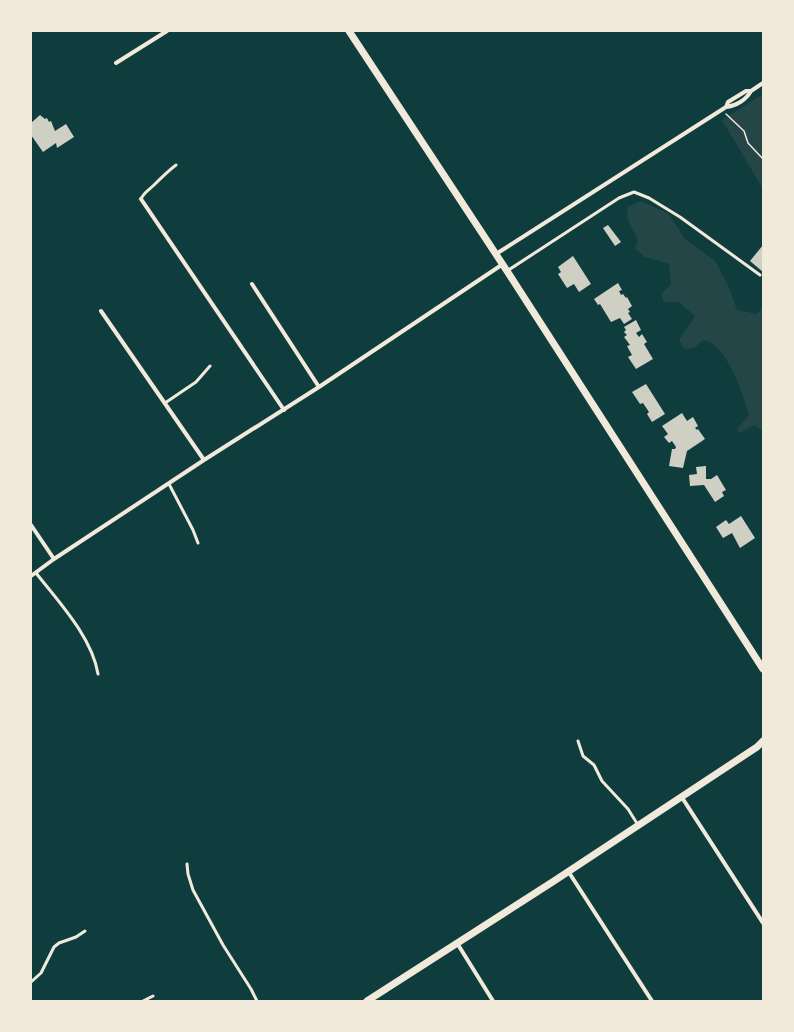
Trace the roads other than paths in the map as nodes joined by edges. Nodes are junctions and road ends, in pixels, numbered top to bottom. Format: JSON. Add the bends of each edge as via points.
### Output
{"nodes":[{"id":1,"x":167,"y":31,"type":"edge"},
{"id":2,"x":349,"y":31,"type":"edge"},
{"id":3,"x":116,"y":63,"type":"dead end"},
{"id":4,"x":763,"y":83,"type":"edge"},
{"id":5,"x":176,"y":165,"type":"dead end"},
{"id":6,"x":141,"y":199,"type":"joint"},
{"id":7,"x":496,"y":254,"type":"junction"},
{"id":8,"x":503,"y":264,"type":"junction"},
{"id":9,"x":507,"y":271,"type":"junction"},
{"id":10,"x":760,"y":275,"type":"dead end"},
{"id":11,"x":252,"y":284,"type":"dead end"},
{"id":12,"x":101,"y":311,"type":"dead end"},
{"id":13,"x":210,"y":366,"type":"dead end"},
{"id":14,"x":319,"y":387,"type":"junction"},
{"id":15,"x":165,"y":403,"type":"junction"},
{"id":16,"x":284,"y":410,"type":"junction"},
{"id":17,"x":204,"y":460,"type":"junction"},
{"id":18,"x":168,"y":484,"type":"junction"},
{"id":19,"x":31,"y":525,"type":"edge"},
{"id":20,"x":198,"y":542,"type":"dead end"},
{"id":21,"x":54,"y":559,"type":"junction"},
{"id":22,"x":36,"y":573,"type":"junction"},
{"id":23,"x":31,"y":576,"type":"edge"},
{"id":24,"x":763,"y":669,"type":"edge"},
{"id":25,"x":98,"y":674,"type":"dead end"},
{"id":26,"x":578,"y":741,"type":"dead end"},
{"id":27,"x":763,"y":741,"type":"edge"},
{"id":28,"x":682,"y":796,"type":"junction"},
{"id":29,"x":638,"y":825,"type":"junction"},
{"id":30,"x":187,"y":864,"type":"dead end"},
{"id":31,"x":568,"y":871,"type":"junction"},
{"id":32,"x":763,"y":923,"type":"edge"},
{"id":33,"x":86,"y":931,"type":"dead end"},
{"id":34,"x":456,"y":943,"type":"junction"},
{"id":35,"x":31,"y":982,"type":"edge"},
{"id":36,"x":153,"y":996,"type":"dead end"},
{"id":37,"x":143,"y":1001,"type":"edge"},
{"id":38,"x":257,"y":1001,"type":"edge"},
{"id":39,"x":367,"y":1001,"type":"edge"},
{"id":40,"x":493,"y":1001,"type":"edge"},
{"id":41,"x":652,"y":1001,"type":"edge"}],
"edges":[{"from":1,"to":3,"type":"street"},
{"from":2,"to":7,"type":"street"},
{"from":4,"to":7,"type":"street","via":[[728,102],[724,109]]},
{"from":5,"to":6,"type":"lane","via":[[144,192]]},
{"from":6,"to":16,"type":"street"},
{"from":7,"to":8,"type":"street"},
{"from":8,"to":9,"type":"street"},
{"from":8,"to":14,"type":"street"},
{"from":9,"to":10,"type":"lane","via":[[619,198],[634,192],[680,216]]},
{"from":9,"to":24,"type":"street"},
{"from":11,"to":14,"type":"street"},
{"from":12,"to":15,"type":"street"},
{"from":13,"to":15,"type":"lane","via":[[196,382]]},
{"from":14,"to":16,"type":"street"},
{"from":15,"to":17,"type":"street"},
{"from":16,"to":17,"type":"street"},
{"from":17,"to":18,"type":"street"},
{"from":18,"to":20,"type":"lane"},
{"from":18,"to":21,"type":"street"},
{"from":19,"to":21,"type":"street"},
{"from":21,"to":22,"type":"street"},
{"from":22,"to":23,"type":"street"},
{"from":22,"to":25,"type":"lane","via":[[72,618],[96,663]]},
{"from":26,"to":29,"type":"lane","via":[[582,756],[594,765],[602,781],[628,809]]},
{"from":27,"to":28,"type":"street"},
{"from":28,"to":29,"type":"street"},
{"from":28,"to":32,"type":"street"},
{"from":29,"to":31,"type":"street"},
{"from":30,"to":38,"type":"lane","via":[[193,890]]},
{"from":31,"to":34,"type":"street"},
{"from":31,"to":41,"type":"street"},
{"from":33,"to":35,"type":"lane","via":[[54,947],[41,973]]},
{"from":34,"to":39,"type":"street"},
{"from":34,"to":40,"type":"street"},
{"from":36,"to":37,"type":"lane"}]}
